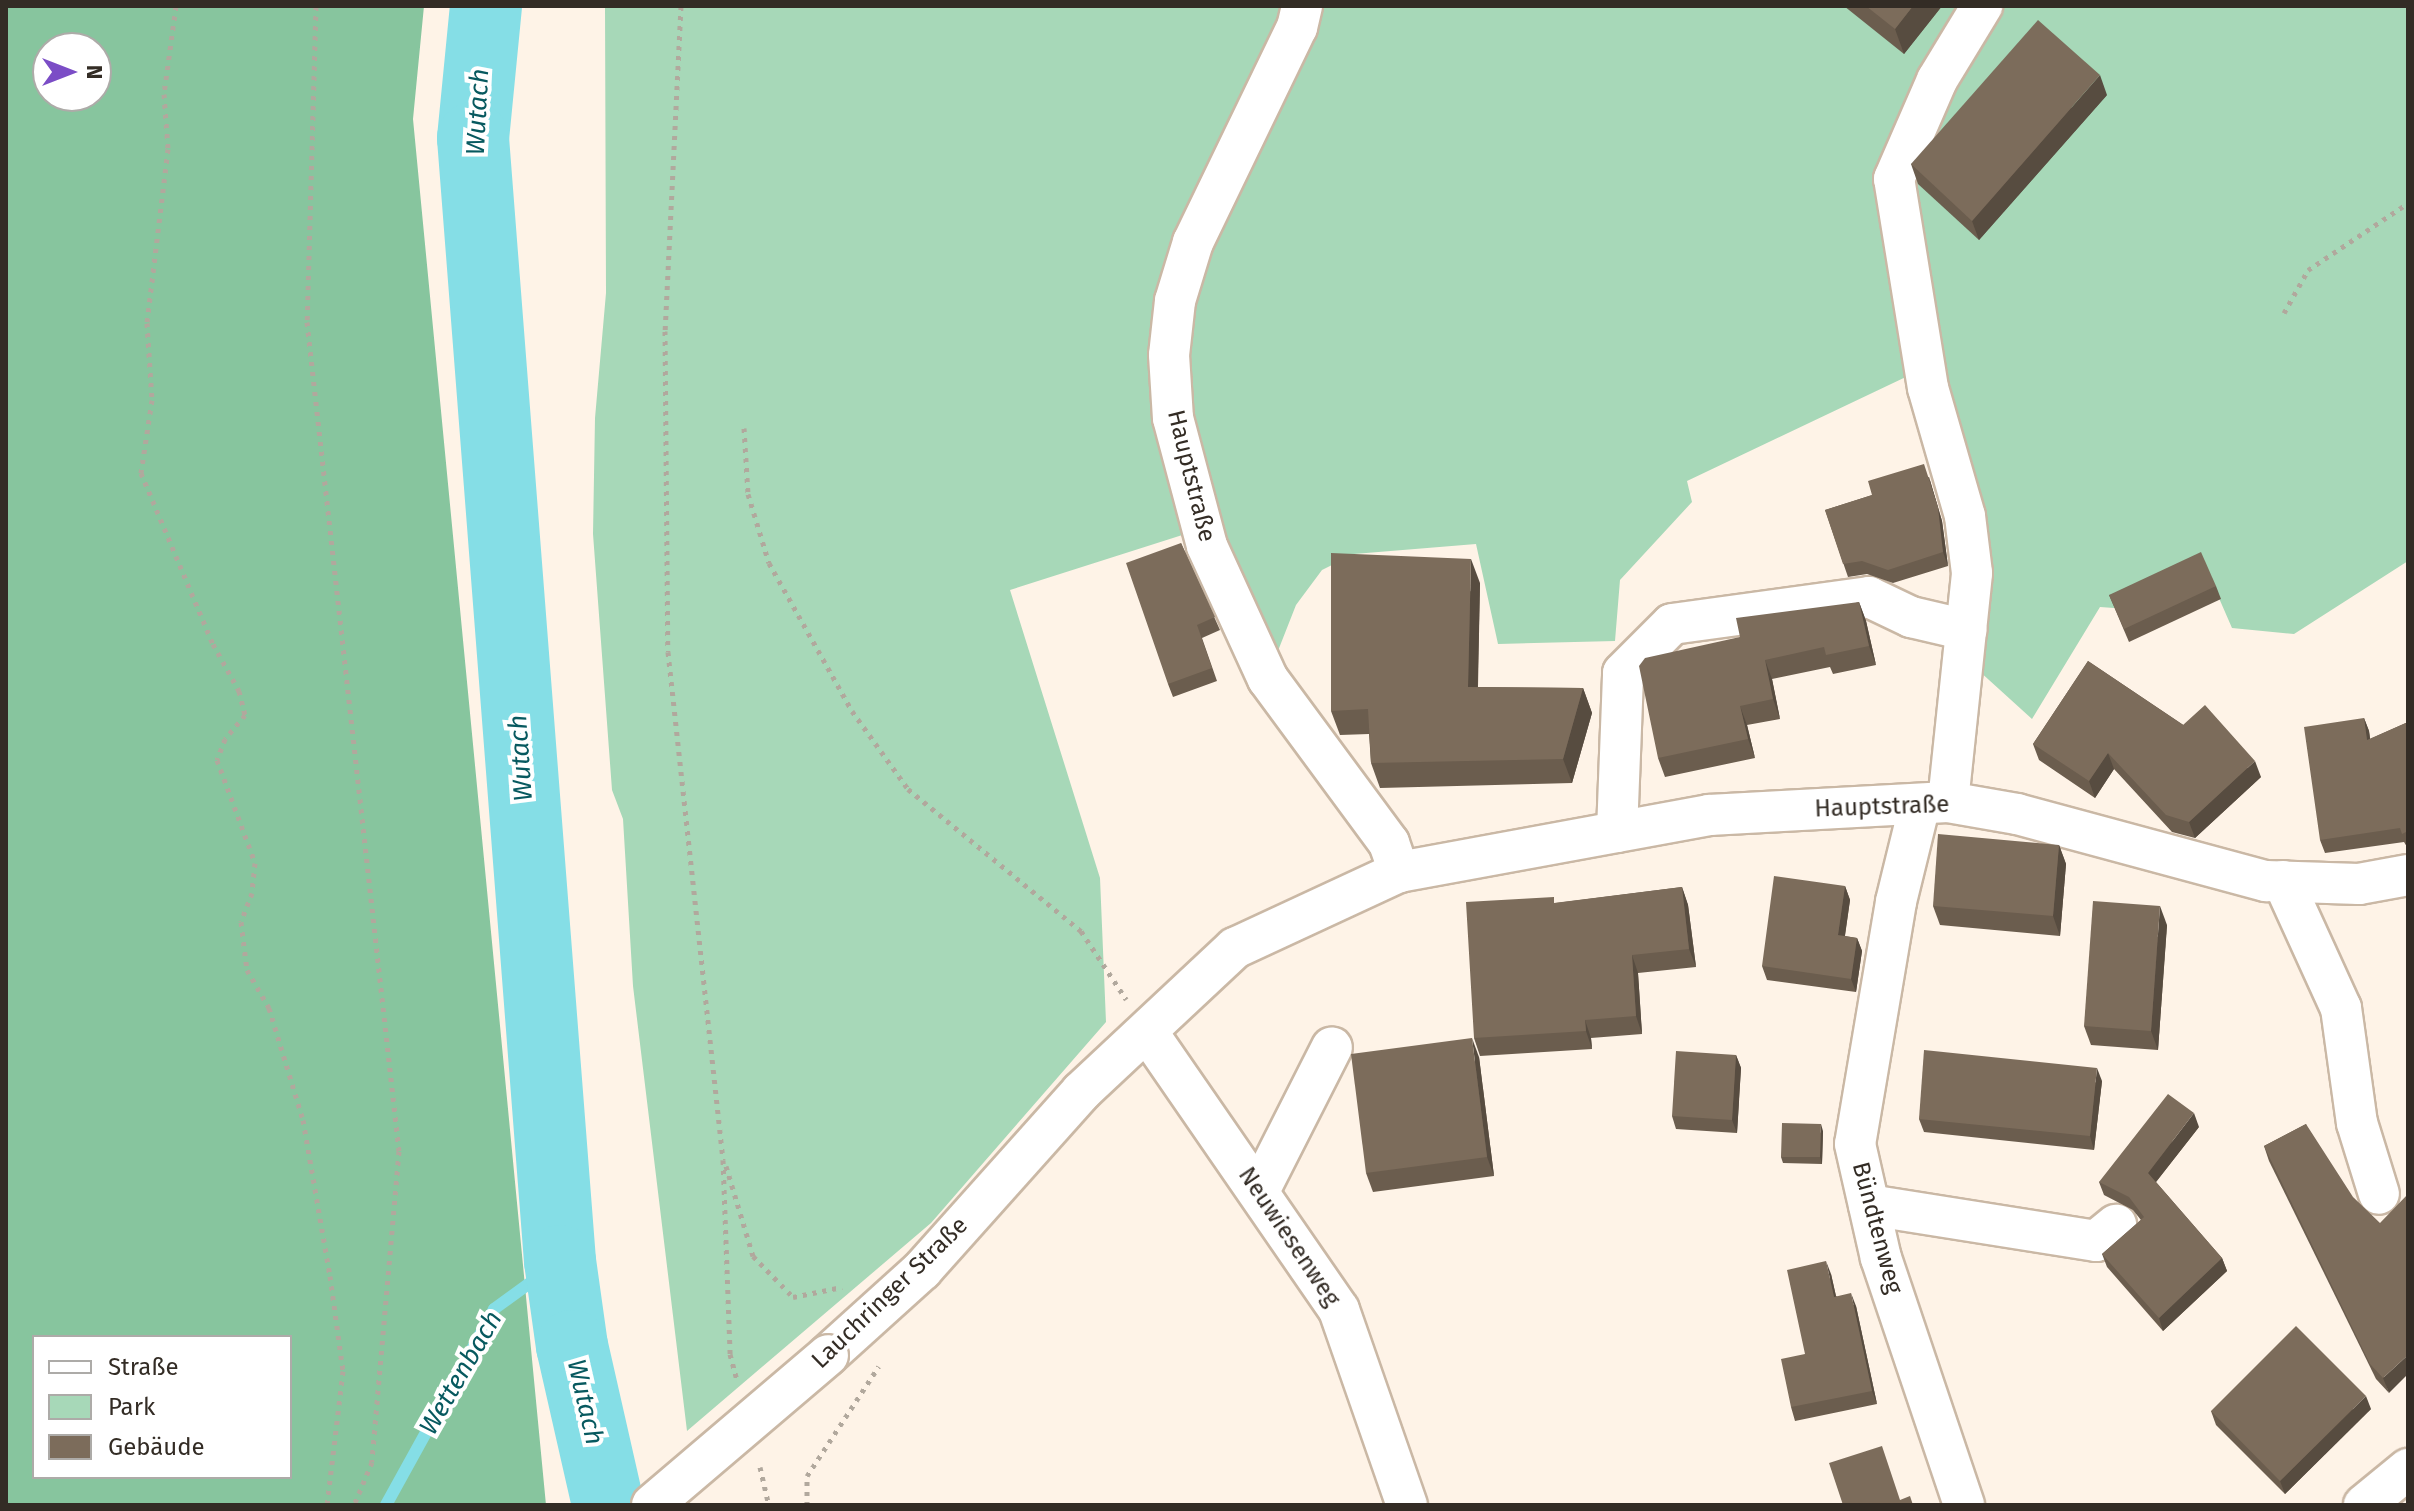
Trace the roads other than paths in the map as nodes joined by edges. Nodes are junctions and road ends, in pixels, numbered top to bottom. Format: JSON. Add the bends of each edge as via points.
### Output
{"nodes":[{"id":1,"x":1302,"y":6,"type":"edge"},
{"id":2,"x":1982,"y":6,"type":"edge"},
{"id":3,"x":1967,"y":630,"type":"junction"},
{"id":4,"x":1934,"y":803,"type":"junction"},
{"id":5,"x":1617,"y":832,"type":"junction"},
{"id":6,"x":1399,"y":872,"type":"junction"},
{"id":7,"x":2408,"y":875,"type":"edge"},
{"id":8,"x":2283,"y":881,"type":"junction"},
{"id":9,"x":1148,"y":1033,"type":"junction"},
{"id":10,"x":1332,"y":1047,"type":"dead end"},
{"id":11,"x":1259,"y":1191,"type":"junction"},
{"id":12,"x":2379,"y":1194,"type":"dead end"},
{"id":13,"x":1869,"y":1205,"type":"junction"},
{"id":14,"x":2116,"y":1225,"type":"dead end"},
{"id":15,"x":2408,"y":1469,"type":"edge"},
{"id":16,"x":652,"y":1505,"type":"edge"},
{"id":17,"x":1407,"y":1505,"type":"edge"},
{"id":18,"x":1964,"y":1505,"type":"edge"},
{"id":19,"x":2364,"y":1505,"type":"edge"}],
"edges":[{"from":1,"to":6,"type":"street","name":"Hauptstraße","via":[[1297,27],[1193,242],[1179,286],[1169,355],[1173,418],[1207,546],[1268,679],[1389,843]]},
{"from":2,"to":3,"type":"street","name":"Bündtenweg","via":[[1937,80],[1894,179],[1928,388],[1965,516],[1972,573]]},
{"from":3,"to":4,"type":"street","name":"Bündtenweg"},
{"from":3,"to":5,"type":"street","via":[[1911,617],[1869,597],[1672,624],[1623,673]]},
{"from":4,"to":5,"type":"street","name":"Hauptstraße","via":[[1709,815]]},
{"from":4,"to":8,"type":"street","name":"Hauptstraße","via":[[2017,814],[2152,854]]},
{"from":4,"to":13,"type":"street","name":"Bündtenweg","via":[[1896,902],[1855,1144]]},
{"from":5,"to":6,"type":"street","name":"Hauptstraße"},
{"from":6,"to":9,"type":"street","name":"Hauptstraße","via":[[1235,948]]},
{"from":7,"to":8,"type":"street","name":"Hauptstraße","via":[[2359,884]]},
{"from":8,"to":12,"type":"street","via":[[2341,1008],[2357,1123]]},
{"from":9,"to":11,"type":"street","name":"Neuwiesenweg"},
{"from":9,"to":16,"type":"street","name":"Lauchringer Straße","bridge":true,"via":[[1081,1092],[922,1270]]},
{"from":10,"to":11,"type":"street"},
{"from":11,"to":17,"type":"street","name":"Neuwiesenweg","via":[[1339,1310]]},
{"from":13,"to":14,"type":"street","via":[[2096,1241]]},
{"from":13,"to":18,"type":"street","name":"Bündtenweg","via":[[1881,1258]]},
{"from":15,"to":19,"type":"street"}]}
